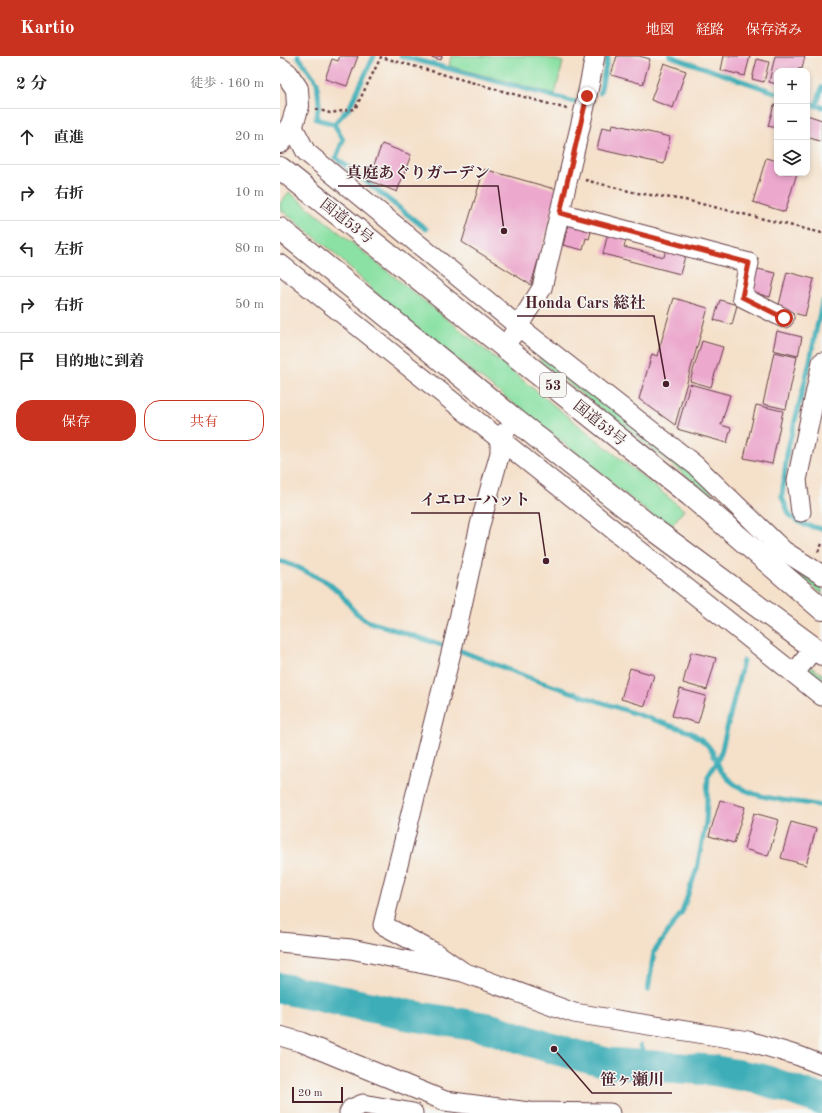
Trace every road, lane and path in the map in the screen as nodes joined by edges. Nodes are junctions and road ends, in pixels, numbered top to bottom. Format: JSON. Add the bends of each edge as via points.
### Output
{"nodes":[{"id":1,"x":595,"y":56,"type":"edge"},
{"id":2,"x":280,"y":70,"type":"edge"},
{"id":3,"x":322,"y":111,"type":"dead end"},
{"id":4,"x":583,"y":114,"type":"junction"},
{"id":5,"x":286,"y":134,"type":"edge"},
{"id":6,"x":280,"y":168,"type":"edge"},
{"id":7,"x":569,"y":176,"type":"junction"},
{"id":8,"x":560,"y":213,"type":"junction"},
{"id":9,"x":280,"y":229,"type":"edge"},
{"id":10,"x":822,"y":233,"type":"edge"},
{"id":11,"x":280,"y":264,"type":"edge"},
{"id":12,"x":784,"y":318,"type":"dead end"},
{"id":13,"x":518,"y":326,"type":"junction"},
{"id":14,"x":506,"y":348,"type":"junction"},
{"id":15,"x":822,"y":362,"type":"edge"},
{"id":16,"x":514,"y":419,"type":"junction"},
{"id":17,"x":500,"y":439,"type":"junction"},
{"id":18,"x":801,"y":512,"type":"dead end"},
{"id":19,"x":822,"y":575,"type":"edge"},
{"id":20,"x":822,"y":609,"type":"edge"},
{"id":21,"x":818,"y":651,"type":"edge"},
{"id":22,"x":794,"y":674,"type":"junction"},
{"id":23,"x":822,"y":696,"type":"edge"},
{"id":24,"x":280,"y":942,"type":"edge"},
{"id":25,"x":463,"y":972,"type":"junction"},
{"id":26,"x":280,"y":1036,"type":"edge"},
{"id":27,"x":822,"y":1065,"type":"edge"},
{"id":28,"x":529,"y":1112,"type":"edge"},
{"id":29,"x":349,"y":1113,"type":"edge"},
{"id":30,"x":413,"y":1113,"type":"edge"},
{"id":31,"x":610,"y":1113,"type":"edge"}],
"edges":[{"from":1,"to":4,"type":"street"},
{"from":2,"to":5,"type":"main road","via":[[287,74],[297,89],[298,106]]},
{"from":3,"to":4,"type":"path","via":[[330,113],[355,109],[381,57]]},
{"from":4,"to":7,"type":"street"},
{"from":5,"to":13,"type":"street"},
{"from":6,"to":14,"type":"main road","name":"国道53号","number":"53"},
{"from":7,"to":8,"type":"street"},
{"from":7,"to":10,"type":"path","via":[[637,193],[685,200]]},
{"from":8,"to":12,"type":"street","via":[[749,263],[742,297]]},
{"from":8,"to":13,"type":"street","via":[[542,288]]},
{"from":9,"to":16,"type":"main road"},
{"from":11,"to":17,"type":"street"},
{"from":13,"to":14,"type":"street"},
{"from":13,"to":19,"type":"street","via":[[695,465],[784,551]]},
{"from":14,"to":20,"type":"main road","name":"国道53号","number":"53","via":[[690,495]]},
{"from":15,"to":18,"type":"street","via":[[797,480]]},
{"from":16,"to":17,"type":"street"},
{"from":16,"to":21,"type":"main road","via":[[652,528]]},
{"from":17,"to":22,"type":"street"},
{"from":17,"to":25,"type":"street","via":[[500,453],[480,525],[383,925],[439,955]]},
{"from":21,"to":22,"type":"street"},
{"from":22,"to":23,"type":"street"},
{"from":24,"to":25,"type":"street","via":[[351,949]]},
{"from":25,"to":27,"type":"street","via":[[574,1013],[748,1041]]},
{"from":26,"to":28,"type":"street","via":[[301,1042],[445,1101]]},
{"from":28,"to":31,"type":"street"},
{"from":29,"to":30,"type":"street","via":[[351,1109],[363,1104]]}]}
